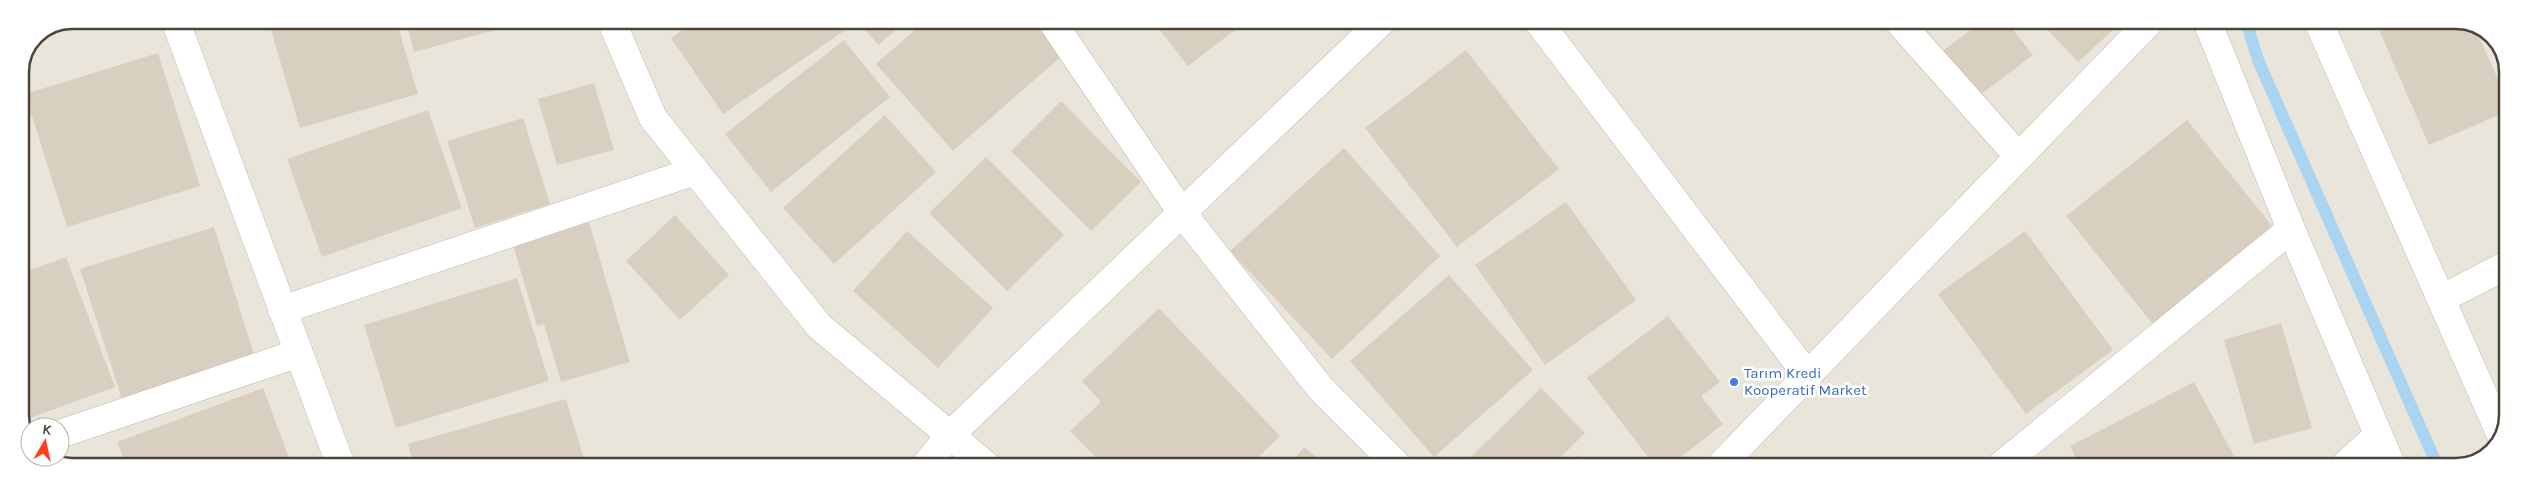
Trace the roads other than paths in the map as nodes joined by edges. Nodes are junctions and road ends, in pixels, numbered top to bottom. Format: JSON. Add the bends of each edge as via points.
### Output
{"nodes":[{"id":1,"x":177,"y":29,"type":"edge"},
{"id":2,"x":615,"y":29,"type":"edge"},
{"id":3,"x":1057,"y":29,"type":"edge"},
{"id":4,"x":1373,"y":29,"type":"edge"},
{"id":5,"x":1544,"y":29,"type":"edge"},
{"id":6,"x":1905,"y":29,"type":"edge"},
{"id":7,"x":2142,"y":29,"type":"edge"},
{"id":8,"x":2210,"y":29,"type":"edge"},
{"id":9,"x":2322,"y":29,"type":"edge"},
{"id":10,"x":2020,"y":157,"type":"junction"},
{"id":11,"x":695,"y":171,"type":"junction"},
{"id":12,"x":1182,"y":213,"type":"junction"},
{"id":13,"x":2291,"y":229,"type":"junction"},
{"id":14,"x":2499,"y":269,"type":"edge"},
{"id":15,"x":2441,"y":300,"type":"junction"},
{"id":16,"x":282,"y":310,"type":"junction"},
{"id":17,"x":299,"y":353,"type":"junction"},
{"id":18,"x":1808,"y":376,"type":"junction"},
{"id":19,"x":2497,"y":427,"type":"edge"},
{"id":20,"x":70,"y":431,"type":"edge"},
{"id":21,"x":2378,"y":434,"type":"junction"},
{"id":22,"x":950,"y":435,"type":"junction"},
{"id":23,"x":338,"y":458,"type":"edge"},
{"id":24,"x":931,"y":458,"type":"edge"},
{"id":25,"x":978,"y":458,"type":"edge"},
{"id":26,"x":1390,"y":458,"type":"edge"},
{"id":27,"x":1728,"y":458,"type":"edge"},
{"id":28,"x":2009,"y":458,"type":"edge"},
{"id":29,"x":2353,"y":458,"type":"edge"},
{"id":30,"x":2388,"y":458,"type":"edge"}],
"edges":[{"from":1,"to":16,"type":"street"},
{"from":2,"to":11,"type":"street","via":[[653,118]]},
{"from":3,"to":12,"type":"street"},
{"from":4,"to":12,"type":"street"},
{"from":5,"to":18,"type":"street"},
{"from":6,"to":10,"type":"street"},
{"from":7,"to":10,"type":"street"},
{"from":8,"to":13,"type":"street"},
{"from":9,"to":15,"type":"street"},
{"from":10,"to":18,"type":"street"},
{"from":11,"to":16,"type":"street"},
{"from":11,"to":22,"type":"street","via":[[818,326]]},
{"from":12,"to":22,"type":"street"},
{"from":12,"to":26,"type":"street","via":[[1321,389]]},
{"from":13,"to":21,"type":"street"},
{"from":13,"to":28,"type":"street"},
{"from":14,"to":15,"type":"street"},
{"from":15,"to":19,"type":"street"},
{"from":16,"to":17,"type":"street"},
{"from":17,"to":20,"type":"street"},
{"from":17,"to":23,"type":"street"},
{"from":18,"to":27,"type":"street"},
{"from":21,"to":29,"type":"street"},
{"from":21,"to":30,"type":"street"},
{"from":22,"to":24,"type":"street"},
{"from":22,"to":25,"type":"street"}]}
